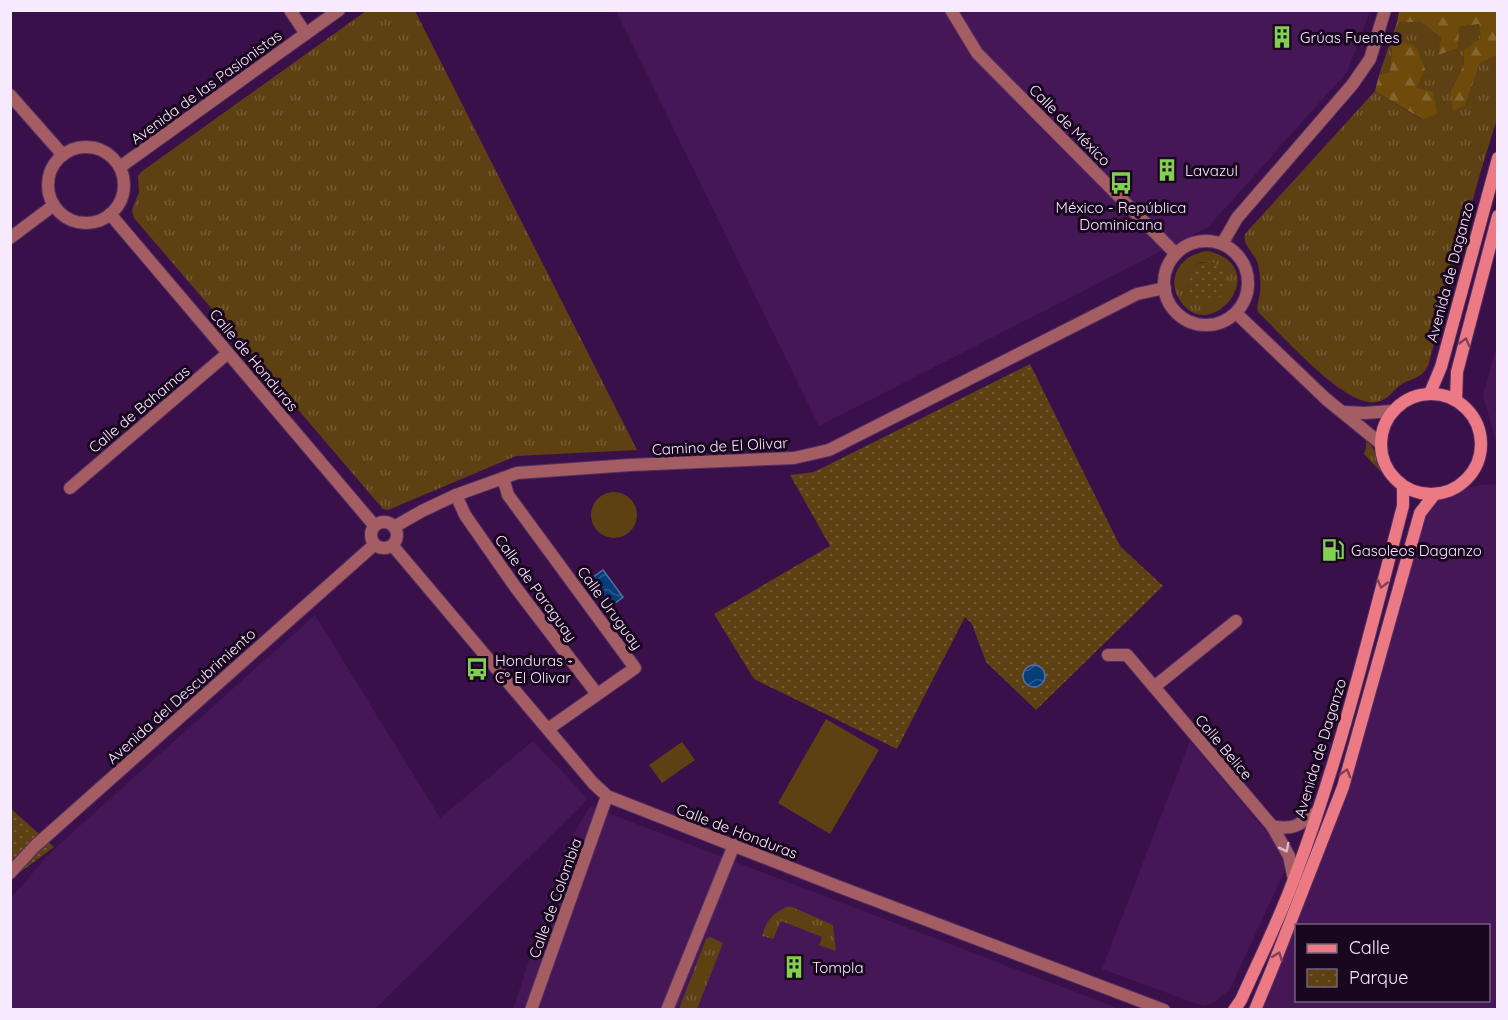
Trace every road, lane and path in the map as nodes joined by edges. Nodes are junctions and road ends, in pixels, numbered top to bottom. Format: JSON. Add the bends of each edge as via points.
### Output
{"nodes":[{"id":1,"x":290,"y":10,"type":"edge"},
{"id":2,"x":339,"y":10,"type":"edge"},
{"id":3,"x":951,"y":10,"type":"edge"},
{"id":4,"x":1385,"y":10,"type":"edge"},
{"id":5,"x":306,"y":34,"type":"junction"},
{"id":6,"x":10,"y":95,"type":"edge"},
{"id":7,"x":63,"y":154,"type":"junction"},
{"id":8,"x":1497,"y":158,"type":"edge"},
{"id":9,"x":120,"y":167,"type":"junction"},
{"id":10,"x":54,"y":205,"type":"junction"},
{"id":11,"x":110,"y":214,"type":"junction"},
{"id":12,"x":1497,"y":216,"type":"edge"},
{"id":13,"x":10,"y":238,"type":"edge"},
{"id":14,"x":1222,"y":244,"type":"junction"},
{"id":15,"x":1176,"y":254,"type":"junction"},
{"id":16,"x":1165,"y":288,"type":"junction"},
{"id":17,"x":1236,"y":313,"type":"junction"},
{"id":18,"x":228,"y":353,"type":"junction"},
{"id":19,"x":1430,"y":393,"type":"junction"},
{"id":20,"x":1456,"y":400,"type":"junction"},
{"id":21,"x":1392,"y":411,"type":"junction"},
{"id":22,"x":1344,"y":412,"type":"junction"},
{"id":23,"x":1380,"y":443,"type":"junction"},
{"id":24,"x":503,"y":478,"type":"junction"},
{"id":25,"x":1403,"y":486,"type":"junction"},
{"id":26,"x":70,"y":488,"type":"dead end"},
{"id":27,"x":456,"y":495,"type":"junction"},
{"id":28,"x":1434,"y":495,"type":"junction"},
{"id":29,"x":374,"y":525,"type":"junction"},
{"id":30,"x":394,"y":527,"type":"junction"},
{"id":31,"x":374,"y":545,"type":"junction"},
{"id":32,"x":393,"y":546,"type":"junction"},
{"id":33,"x":1236,"y":621,"type":"dead end"},
{"id":34,"x":1108,"y":655,"type":"dead end"},
{"id":35,"x":1154,"y":687,"type":"junction"},
{"id":36,"x":597,"y":694,"type":"junction"},
{"id":37,"x":548,"y":729,"type":"junction"},
{"id":38,"x":607,"y":796,"type":"junction"},
{"id":39,"x":1317,"y":812,"type":"junction"},
{"id":40,"x":1272,"y":826,"type":"junction"},
{"id":41,"x":734,"y":845,"type":"junction"},
{"id":42,"x":10,"y":873,"type":"edge"},
{"id":43,"x":1294,"y":880,"type":"junction"},
{"id":44,"x":531,"y":1010,"type":"edge"},
{"id":45,"x":667,"y":1010,"type":"edge"},
{"id":46,"x":1164,"y":1010,"type":"edge"},
{"id":47,"x":1234,"y":1010,"type":"edge"},
{"id":48,"x":1255,"y":1010,"type":"edge"}],
"edges":[{"from":1,"to":5,"type":"street"},
{"from":2,"to":5,"type":"street","name":"Avenida de las Pasionistas"},
{"from":3,"to":15,"type":"street","name":"Calle de México","via":[[977,53]]},
{"from":4,"to":14,"type":"street","via":[[1370,59],[1352,85],[1237,218]]},
{"from":5,"to":9,"type":"street","name":"Avenida de las Pasionistas"},
{"from":6,"to":7,"type":"street"},
{"from":7,"to":9,"type":"street","via":[[94,147]]},
{"from":7,"to":10,"type":"street","via":[[50,172],[48,183]]},
{"from":8,"to":19,"type":"main road","name":"Avenida de Daganzo","via":[[1441,367]]},
{"from":9,"to":11,"type":"street","via":[[123,193]]},
{"from":10,"to":11,"type":"street","via":[[62,214],[86,223]]},
{"from":10,"to":13,"type":"street"},
{"from":11,"to":18,"type":"street","name":"Calle de Honduras"},
{"from":20,"to":12,"type":"main road","name":"Avenida de Daganzo","one_way":true,"via":[[1457,372]]},
{"from":14,"to":15,"type":"street","via":[[1197,242]]},
{"from":14,"to":17,"type":"street","via":[[1242,261],[1247,274],[1248,288]]},
{"from":15,"to":16,"type":"street","via":[[1165,274]]},
{"from":16,"to":17,"type":"street","via":[[1177,314],[1188,321],[1212,325]]},
{"from":16,"to":24,"type":"street","name":"Camino de El Olivar","via":[[1137,294],[829,450],[794,458],[517,473]]},
{"from":17,"to":22,"type":"street"},
{"from":18,"to":26,"type":"street","name":"Calle de Bahamas"},
{"from":18,"to":29,"type":"street","name":"Calle de Honduras"},
{"from":19,"to":20,"type":"main road"},
{"from":19,"to":21,"type":"main road","via":[[1403,401]]},
{"from":20,"to":28,"type":"main road","via":[[1470,412],[1479,428],[1478,464],[1452,490]]},
{"from":21,"to":22,"type":"street"},
{"from":21,"to":23,"type":"main road"},
{"from":22,"to":23,"type":"street"},
{"from":23,"to":25,"type":"main road","via":[[1386,467]]},
{"from":24,"to":27,"type":"street","name":"Camino de El Olivar"},
{"from":24,"to":36,"type":"street","name":"Calle Uruguay","via":[[508,495],[635,668]]},
{"from":25,"to":28,"type":"main road"},
{"from":25,"to":39,"type":"main road","name":"Avenida de Daganzo","one_way":true,"via":[[1401,515]]},
{"from":27,"to":30,"type":"street","name":"Camino de El Olivar"},
{"from":27,"to":36,"type":"street","name":"Calle de Paraguay","via":[[465,515],[516,588]]},
{"from":48,"to":28,"type":"main road","name":"Avenida de Daganzo","one_way":true,"via":[[1343,787],[1420,513]]},
{"from":29,"to":30,"type":"street","via":[[388,522]]},
{"from":29,"to":31,"type":"street","via":[[370,539]]},
{"from":30,"to":32,"type":"street","via":[[397,540]]},
{"from":31,"to":32,"type":"street","via":[[380,549]]},
{"from":31,"to":42,"type":"street","name":"Avenida del Descubrimiento","via":[[35,846]]},
{"from":32,"to":37,"type":"street","name":"Calle de Honduras"},
{"from":33,"to":35,"type":"street"},
{"from":34,"to":35,"type":"street","name":"Calle Belice","via":[[1127,655]]},
{"from":35,"to":40,"type":"street","name":"Calle Belice"},
{"from":36,"to":37,"type":"street","name":"Calle Uruguay"},
{"from":37,"to":38,"type":"street","name":"Calle de Honduras"},
{"from":38,"to":41,"type":"street","name":"Calle de Honduras"},
{"from":38,"to":44,"type":"street","name":"Calle de Colombia"},
{"from":39,"to":40,"type":"street","via":[[1292,828]]},
{"from":39,"to":43,"type":"main road","name":"Avenida de Daganzo"},
{"from":40,"to":43,"type":"street","name":"Calle Belice","one_way":true,"via":[[1289,856]]},
{"from":41,"to":45,"type":"street"},
{"from":41,"to":46,"type":"street","name":"Calle de Honduras"},
{"from":43,"to":47,"type":"main road","name":"Avenida de Daganzo"}]}
